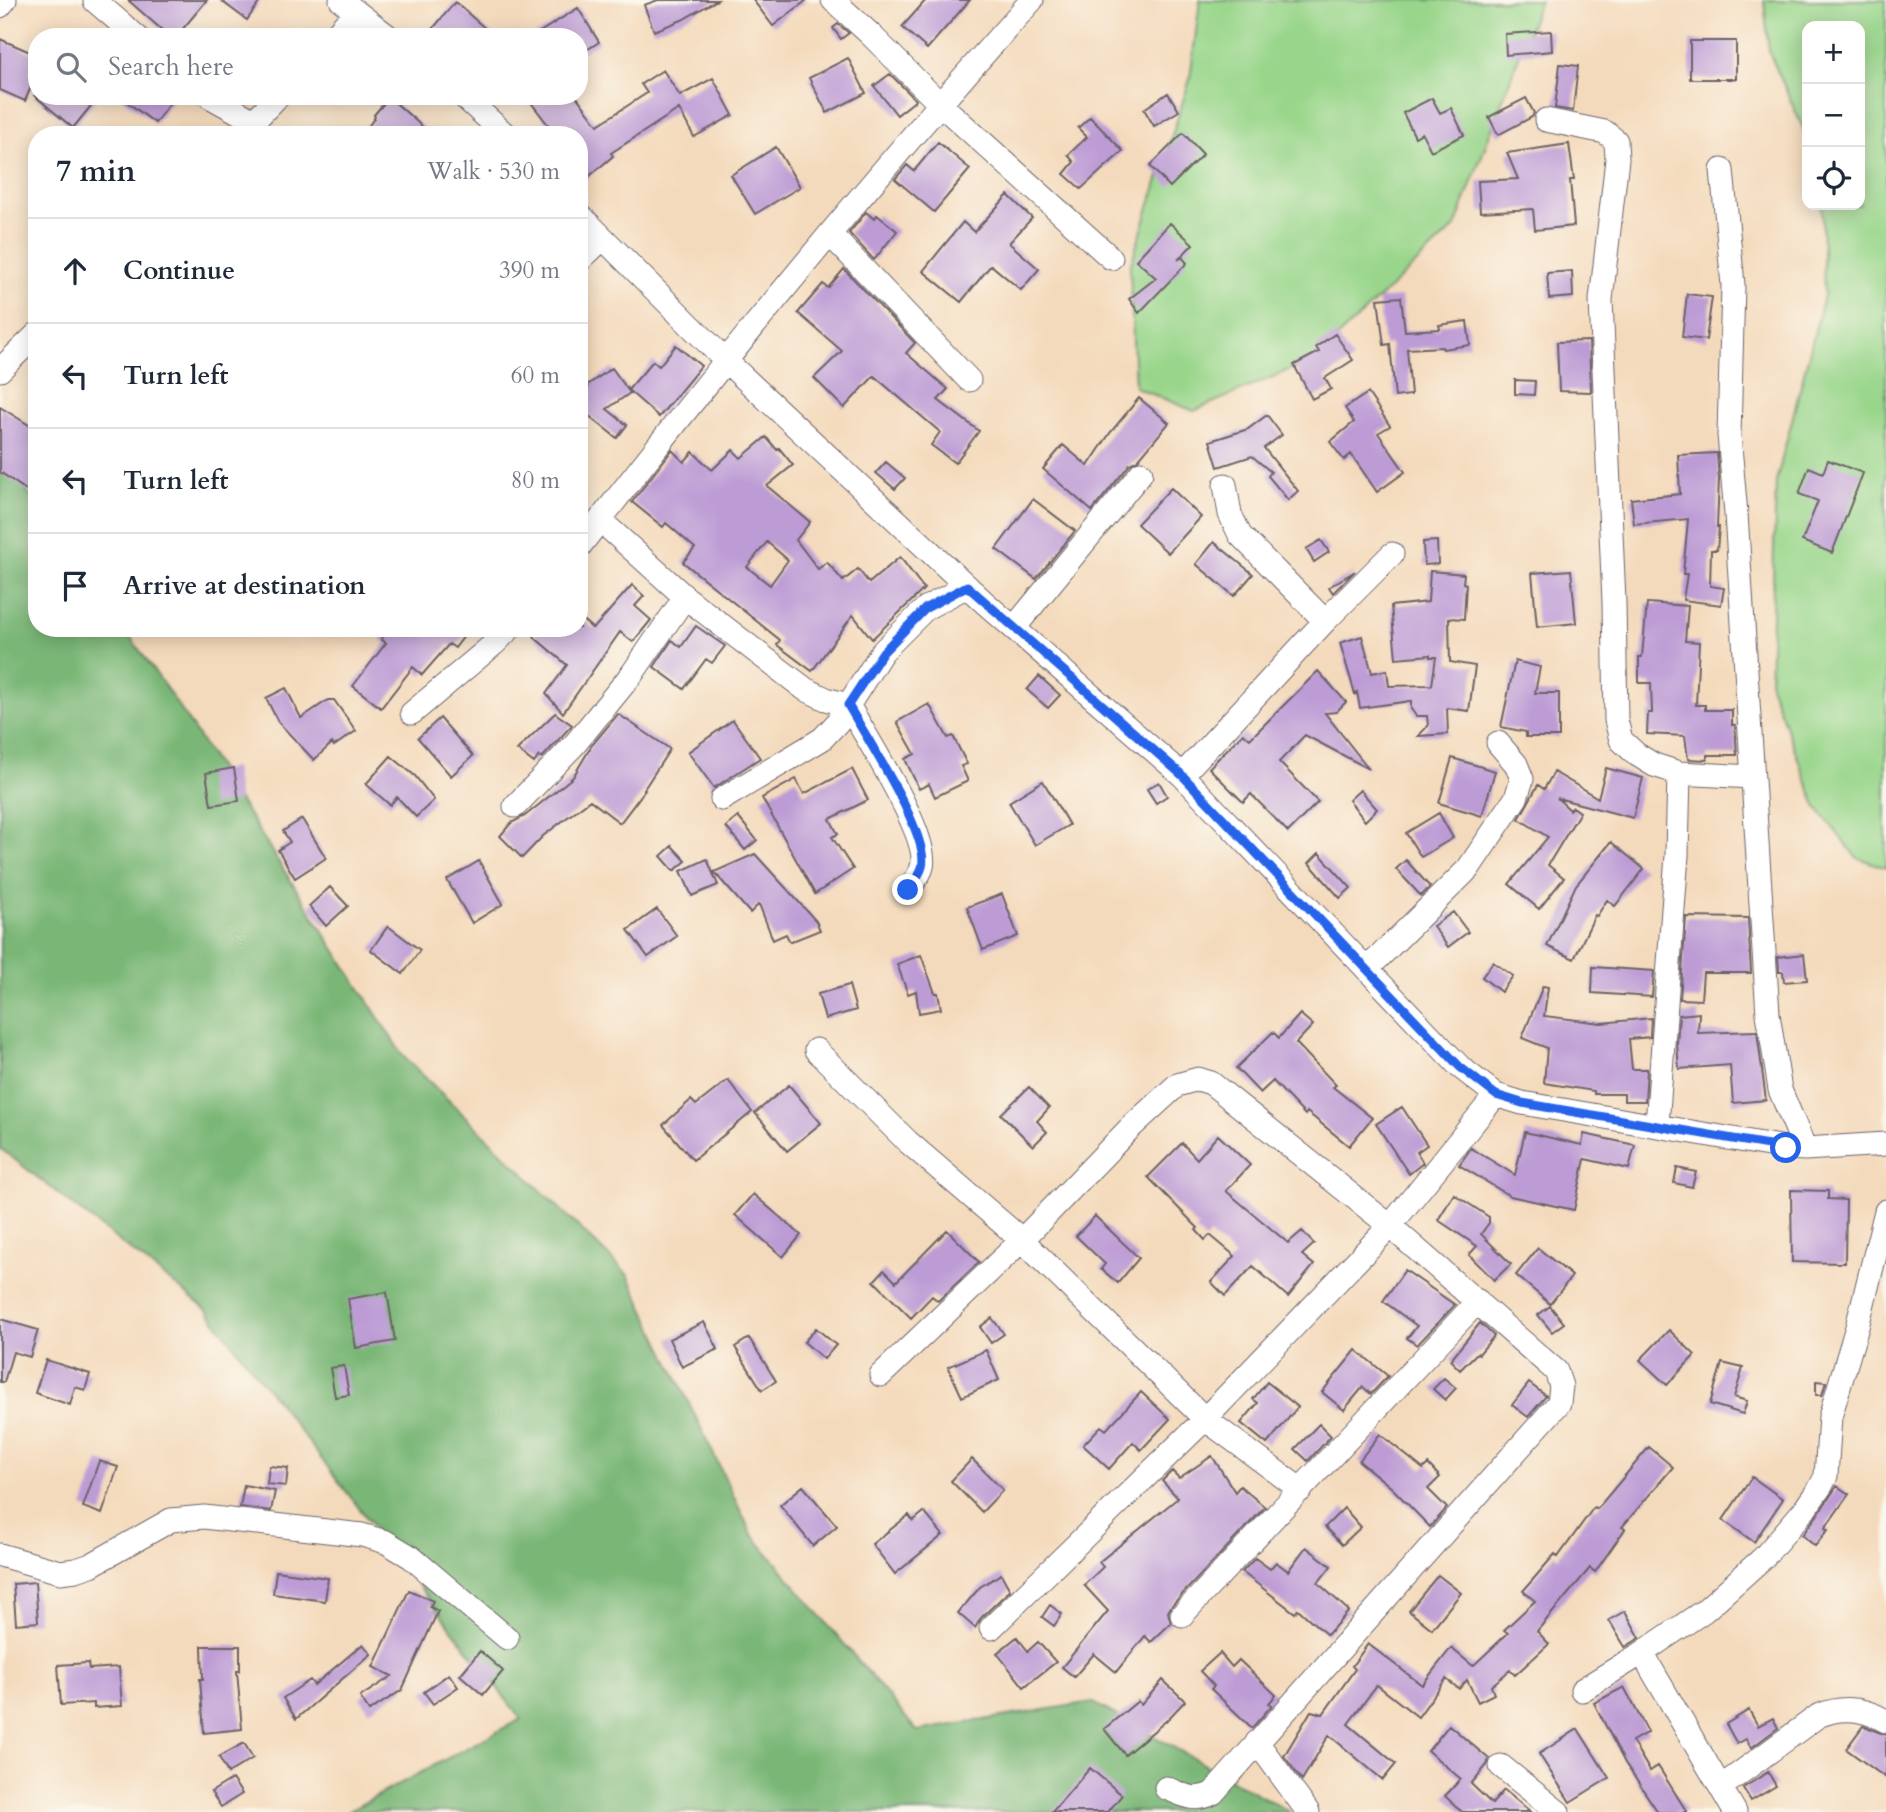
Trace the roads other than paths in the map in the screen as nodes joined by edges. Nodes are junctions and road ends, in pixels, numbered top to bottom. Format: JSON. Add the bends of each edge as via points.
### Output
{"nodes":[{"id":1,"x":5,"y":0,"type":"edge"},
{"id":2,"x":833,"y":0,"type":"edge"},
{"id":3,"x":1031,"y":0,"type":"edge"},
{"id":4,"x":95,"y":1,"type":"edge"},
{"id":5,"x":0,"y":6,"type":"edge"},
{"id":6,"x":349,"y":6,"type":"edge"},
{"id":7,"x":126,"y":28,"type":"edge"},
{"id":8,"x":338,"y":28,"type":"edge"},
{"id":9,"x":377,"y":28,"type":"edge"},
{"id":10,"x":939,"y":103,"type":"junction"},
{"id":11,"x":221,"y":105,"type":"edge"},
{"id":12,"x":270,"y":105,"type":"edge"},
{"id":13,"x":473,"y":105,"type":"edge"},
{"id":14,"x":1546,"y":120,"type":"dead end"},
{"id":15,"x":247,"y":126,"type":"edge"},
{"id":16,"x":252,"y":126,"type":"edge"},
{"id":17,"x":496,"y":126,"type":"edge"},
{"id":18,"x":1722,"y":170,"type":"dead end"},
{"id":19,"x":588,"y":223,"type":"edge"},
{"id":20,"x":830,"y":234,"type":"junction"},
{"id":21,"x":603,"y":238,"type":"junction"},
{"id":22,"x":588,"y":252,"type":"edge"},
{"id":23,"x":1111,"y":258,"type":"dead end"},
{"id":24,"x":28,"y":343,"type":"edge"},
{"id":25,"x":726,"y":361,"type":"junction"},
{"id":26,"x":0,"y":370,"type":"edge"},
{"id":27,"x":969,"y":380,"type":"dead end"},
{"id":28,"x":1141,"y":473,"type":"dead end"},
{"id":29,"x":1225,"y":485,"type":"dead end"},
{"id":30,"x":600,"y":520,"type":"junction"},
{"id":31,"x":588,"y":535,"type":"edge"},
{"id":32,"x":1392,"y":554,"type":"dead end"},
{"id":33,"x":967,"y":586,"type":"junction"},
{"id":34,"x":685,"y":597,"type":"junction"},
{"id":35,"x":1325,"y":621,"type":"junction"},
{"id":36,"x":1014,"y":628,"type":"junction"},
{"id":37,"x":500,"y":637,"type":"edge"},
{"id":38,"x":848,"y":705,"type":"junction"},
{"id":39,"x":412,"y":713,"type":"dead end"},
{"id":40,"x":1498,"y":743,"type":"dead end"},
{"id":41,"x":1679,"y":772,"type":"junction"},
{"id":42,"x":1182,"y":775,"type":"junction"},
{"id":43,"x":1752,"y":777,"type":"junction"},
{"id":44,"x":722,"y":799,"type":"dead end"},
{"id":45,"x":516,"y":806,"type":"dead end"},
{"id":46,"x":908,"y":890,"type":"dead end"},
{"id":47,"x":1367,"y":969,"type":"junction"},
{"id":48,"x":816,"y":1050,"type":"dead end"},
{"id":49,"x":1496,"y":1095,"type":"junction"},
{"id":50,"x":1657,"y":1125,"type":"junction"},
{"id":51,"x":1886,"y":1143,"type":"edge"},
{"id":52,"x":1805,"y":1149,"type":"junction"},
{"id":53,"x":1886,"y":1211,"type":"edge"},
{"id":54,"x":1390,"y":1226,"type":"junction"},
{"id":55,"x":1022,"y":1240,"type":"junction"},
{"id":56,"x":1478,"y":1301,"type":"junction"},
{"id":57,"x":881,"y":1374,"type":"dead end"},
{"id":58,"x":1205,"y":1419,"type":"junction"},
{"id":59,"x":1301,"y":1490,"type":"junction"},
{"id":60,"x":0,"y":1555,"type":"edge"},
{"id":61,"x":1182,"y":1615,"type":"dead end"},
{"id":62,"x":991,"y":1628,"type":"dead end"},
{"id":63,"x":507,"y":1638,"type":"dead end"},
{"id":64,"x":1642,"y":1653,"type":"junction"},
{"id":65,"x":1582,"y":1690,"type":"dead end"},
{"id":66,"x":1886,"y":1721,"type":"edge"},
{"id":67,"x":1257,"y":1742,"type":"junction"},
{"id":68,"x":1501,"y":1766,"type":"dead end"},
{"id":69,"x":1721,"y":1787,"type":"junction"},
{"id":70,"x":1166,"y":1788,"type":"dead end"},
{"id":71,"x":1308,"y":1812,"type":"edge"},
{"id":72,"x":1558,"y":1812,"type":"edge"},
{"id":73,"x":1735,"y":1812,"type":"edge"}],
"edges":[{"from":1,"to":5,"type":"street"},
{"from":2,"to":10,"type":"street"},
{"from":3,"to":10,"type":"street"},
{"from":4,"to":7,"type":"street"},
{"from":6,"to":8,"type":"street"},
{"from":6,"to":9,"type":"street"},
{"from":10,"to":20,"type":"street"},
{"from":10,"to":23,"type":"street"},
{"from":11,"to":15,"type":"street"},
{"from":12,"to":16,"type":"street"},
{"from":13,"to":17,"type":"street"},
{"from":14,"to":41,"type":"street","via":[[1605,132],[1616,141],[1601,300],[1616,720],[1621,740],[1636,754]]},
{"from":18,"to":43,"type":"street","via":[[1733,285],[1729,435]]},
{"from":19,"to":21,"type":"street"},
{"from":20,"to":25,"type":"street"},
{"from":20,"to":27,"type":"street"},
{"from":21,"to":22,"type":"street"},
{"from":21,"to":25,"type":"street"},
{"from":24,"to":26,"type":"street"},
{"from":25,"to":30,"type":"street"},
{"from":25,"to":33,"type":"street"},
{"from":28,"to":36,"type":"street"},
{"from":29,"to":35,"type":"street","via":[[1230,514],[1240,535]]},
{"from":30,"to":31,"type":"street"},
{"from":30,"to":34,"type":"street"},
{"from":32,"to":35,"type":"street"},
{"from":33,"to":36,"type":"street"},
{"from":33,"to":38,"type":"street","via":[[926,608],[883,652]]},
{"from":34,"to":38,"type":"street","via":[[805,689]]},
{"from":34,"to":45,"type":"street","via":[[624,684]]},
{"from":35,"to":42,"type":"street"},
{"from":36,"to":42,"type":"street"},
{"from":37,"to":39,"type":"street"},
{"from":38,"to":44,"type":"street","via":[[822,739]]},
{"from":38,"to":46,"type":"street","via":[[922,846],[923,867]]},
{"from":40,"to":47,"type":"street","via":[[1522,779],[1516,798],[1468,869]]},
{"from":41,"to":43,"type":"street"},
{"from":41,"to":50,"type":"street"},
{"from":42,"to":47,"type":"street"},
{"from":43,"to":52,"type":"street","via":[[1768,1014],[1780,1090]]},
{"from":47,"to":49,"type":"street","via":[[1460,1067]]},
{"from":48,"to":55,"type":"street","via":[[908,1142]]},
{"from":49,"to":50,"type":"street"},
{"from":49,"to":54,"type":"street"},
{"from":50,"to":52,"type":"street"},
{"from":51,"to":52,"type":"street"},
{"from":53,"to":64,"type":"street","via":[[1830,1417],[1826,1476],[1821,1486],[1764,1557],[1704,1611]]},
{"from":54,"to":55,"type":"street","via":[[1211,1083],[1198,1079],[1177,1085]]},
{"from":54,"to":56,"type":"street"},
{"from":54,"to":58,"type":"street"},
{"from":55,"to":57,"type":"street"},
{"from":55,"to":58,"type":"street"},
{"from":56,"to":59,"type":"street"},
{"from":56,"to":67,"type":"street","via":[[1556,1371],[1561,1386],[1559,1403]]},
{"from":58,"to":59,"type":"street"},
{"from":58,"to":62,"type":"street"},
{"from":59,"to":61,"type":"street"},
{"from":60,"to":63,"type":"street","via":[[60,1572],[76,1570],[171,1520],[194,1517],[362,1535],[411,1557]]},
{"from":64,"to":65,"type":"street"},
{"from":64,"to":69,"type":"street"},
{"from":66,"to":69,"type":"street","via":[[1872,1712],[1832,1710]]},
{"from":67,"to":70,"type":"street","via":[[1203,1799]]},
{"from":67,"to":71,"type":"street"},
{"from":68,"to":72,"type":"street"},
{"from":69,"to":73,"type":"street"}]}
